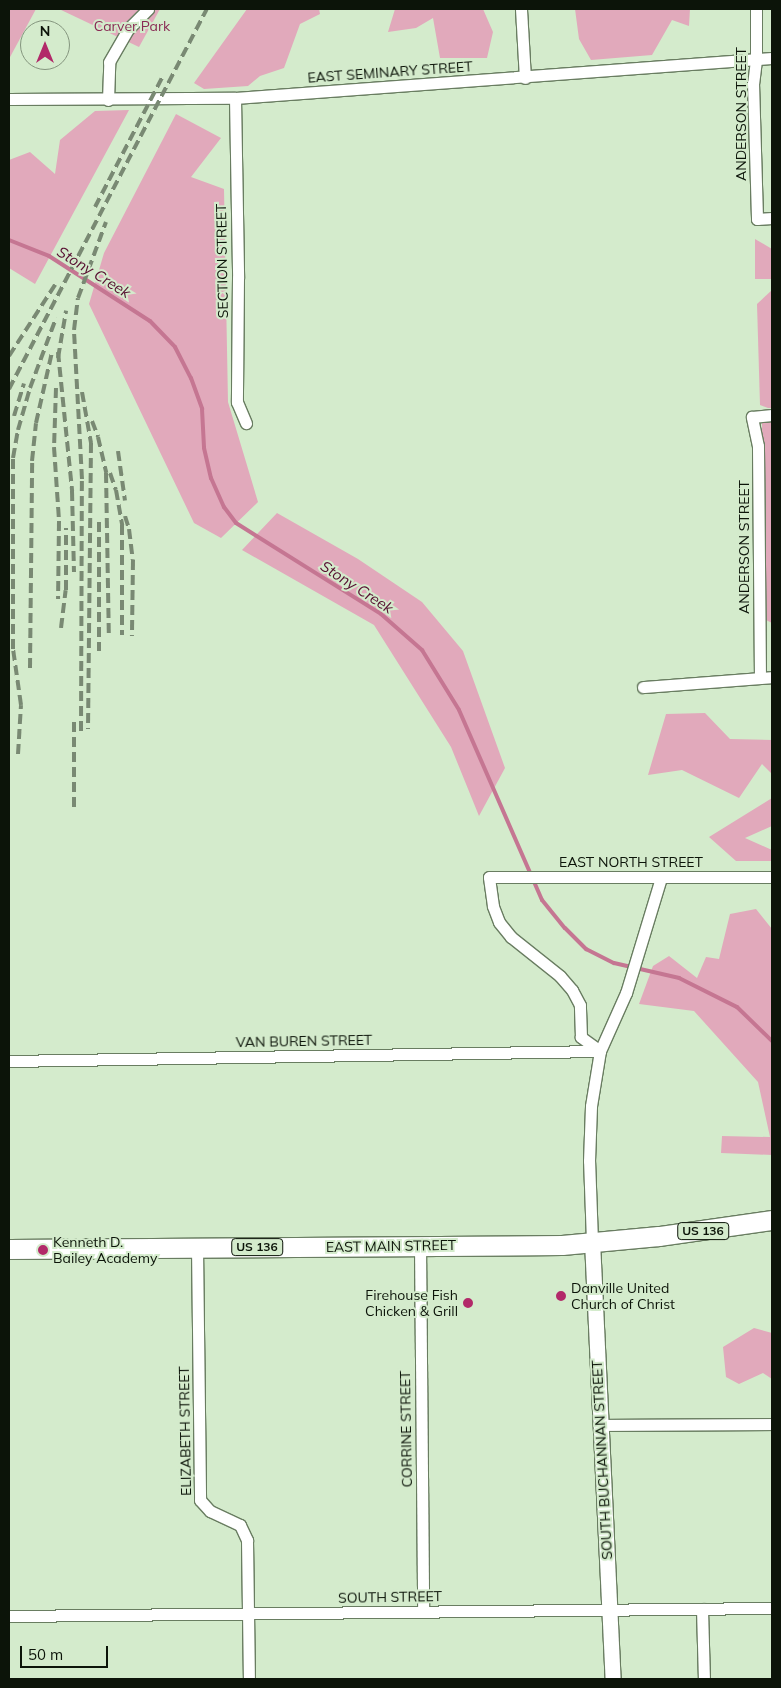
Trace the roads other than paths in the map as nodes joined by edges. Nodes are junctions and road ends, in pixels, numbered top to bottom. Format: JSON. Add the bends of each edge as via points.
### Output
{"nodes":[{"id":1,"x":148,"y":9,"type":"edge"},
{"id":2,"x":521,"y":9,"type":"edge"},
{"id":3,"x":756,"y":9,"type":"edge"},
{"id":4,"x":772,"y":58,"type":"edge"},
{"id":5,"x":756,"y":60,"type":"junction"},
{"id":6,"x":525,"y":78,"type":"junction"},
{"id":7,"x":235,"y":98,"type":"junction"},
{"id":8,"x":9,"y":99,"type":"edge"},
{"id":9,"x":108,"y":100,"type":"junction"},
{"id":10,"x":772,"y":218,"type":"edge"},
{"id":11,"x":772,"y":415,"type":"edge"},
{"id":12,"x":246,"y":423,"type":"dead end"},
{"id":13,"x":772,"y":677,"type":"edge"},
{"id":14,"x":760,"y":678,"type":"junction"},
{"id":15,"x":643,"y":687,"type":"dead end"},
{"id":16,"x":772,"y":877,"type":"edge"},
{"id":17,"x":661,"y":878,"type":"junction"},
{"id":18,"x":600,"y":1051,"type":"junction"},
{"id":19,"x":9,"y":1061,"type":"edge"},
{"id":20,"x":772,"y":1220,"type":"edge"},
{"id":21,"x":592,"y":1241,"type":"junction"},
{"id":22,"x":420,"y":1246,"type":"junction"},
{"id":23,"x":198,"y":1247,"type":"junction"},
{"id":24,"x":9,"y":1249,"type":"edge"},
{"id":25,"x":772,"y":1424,"type":"edge"},
{"id":26,"x":600,"y":1425,"type":"junction"},
{"id":27,"x":772,"y":1608,"type":"edge"},
{"id":28,"x":702,"y":1609,"type":"junction"},
{"id":29,"x":423,"y":1612,"type":"junction"},
{"id":30,"x":609,"y":1612,"type":"junction"},
{"id":31,"x":248,"y":1614,"type":"junction"},
{"id":32,"x":9,"y":1616,"type":"edge"},
{"id":33,"x":249,"y":1679,"type":"edge"},
{"id":34,"x":613,"y":1679,"type":"edge"},
{"id":35,"x":704,"y":1679,"type":"edge"}],
"edges":[{"from":1,"to":9,"type":"street","via":[[129,28],[109,62]]},
{"from":2,"to":6,"type":"street"},
{"from":3,"to":5,"type":"street","name":"ANDERSON STREET"},
{"from":4,"to":5,"type":"street","name":"EAST SEMINARY STREET"},
{"from":5,"to":6,"type":"street","name":"EAST SEMINARY STREET"},
{"from":5,"to":10,"type":"street","name":"ANDERSON STREET","via":[[753,83],[757,219]]},
{"from":6,"to":7,"type":"street","name":"EAST SEMINARY STREET"},
{"from":7,"to":9,"type":"street","name":"EAST SEMINARY STREET"},
{"from":7,"to":12,"type":"street","name":"SECTION STREET","via":[[237,402]]},
{"from":8,"to":9,"type":"street","name":"EAST SEMINARY STREET"},
{"from":11,"to":14,"type":"street","name":"ANDERSON STREET","via":[[752,417],[758,446]]},
{"from":13,"to":14,"type":"street"},
{"from":14,"to":15,"type":"street"},
{"from":16,"to":17,"type":"street","name":"EAST NORTH STREET"},
{"from":17,"to":18,"type":"street","via":[[626,993]]},
{"from":17,"to":18,"type":"street","name":"EAST NORTH STREET","via":[[489,878],[499,922],[511,937],[560,976],[572,990],[580,1005],[581,1037]]},
{"from":18,"to":19,"type":"street","name":"VAN BUREN STREET"},
{"from":18,"to":21,"type":"street","via":[[590,1124]]},
{"from":20,"to":21,"type":"main road","name":"EAST MAIN STREET","number":"US 136","via":[[659,1236]]},
{"from":21,"to":22,"type":"main road","name":"EAST MAIN STREET","number":"US 136","via":[[562,1245]]},
{"from":21,"to":26,"type":"street","name":"SOUTH BUCHANNAN STREET"},
{"from":22,"to":23,"type":"main road","name":"EAST MAIN STREET","number":"US 136"},
{"from":22,"to":29,"type":"street","name":"CORRINE STREET"},
{"from":23,"to":24,"type":"main road","name":"EAST MAIN STREET","number":"US 136"},
{"from":23,"to":31,"type":"street","name":"ELIZABETH STREET","via":[[200,1500],[210,1511],[240,1525],[247,1540]]},
{"from":25,"to":26,"type":"street"},
{"from":26,"to":30,"type":"street","name":"SOUTH BUCHANNAN STREET"},
{"from":27,"to":28,"type":"street","name":"SOUTH STREET"},
{"from":28,"to":30,"type":"street","name":"SOUTH STREET"},
{"from":28,"to":35,"type":"street"},
{"from":29,"to":30,"type":"street","name":"SOUTH STREET"},
{"from":29,"to":31,"type":"street","name":"SOUTH STREET"},
{"from":30,"to":34,"type":"street","name":"SOUTH BUCHANNAN STREET"},
{"from":31,"to":32,"type":"street","name":"SOUTH STREET"},
{"from":31,"to":33,"type":"street","name":"ELIZABETH STREET"}]}
